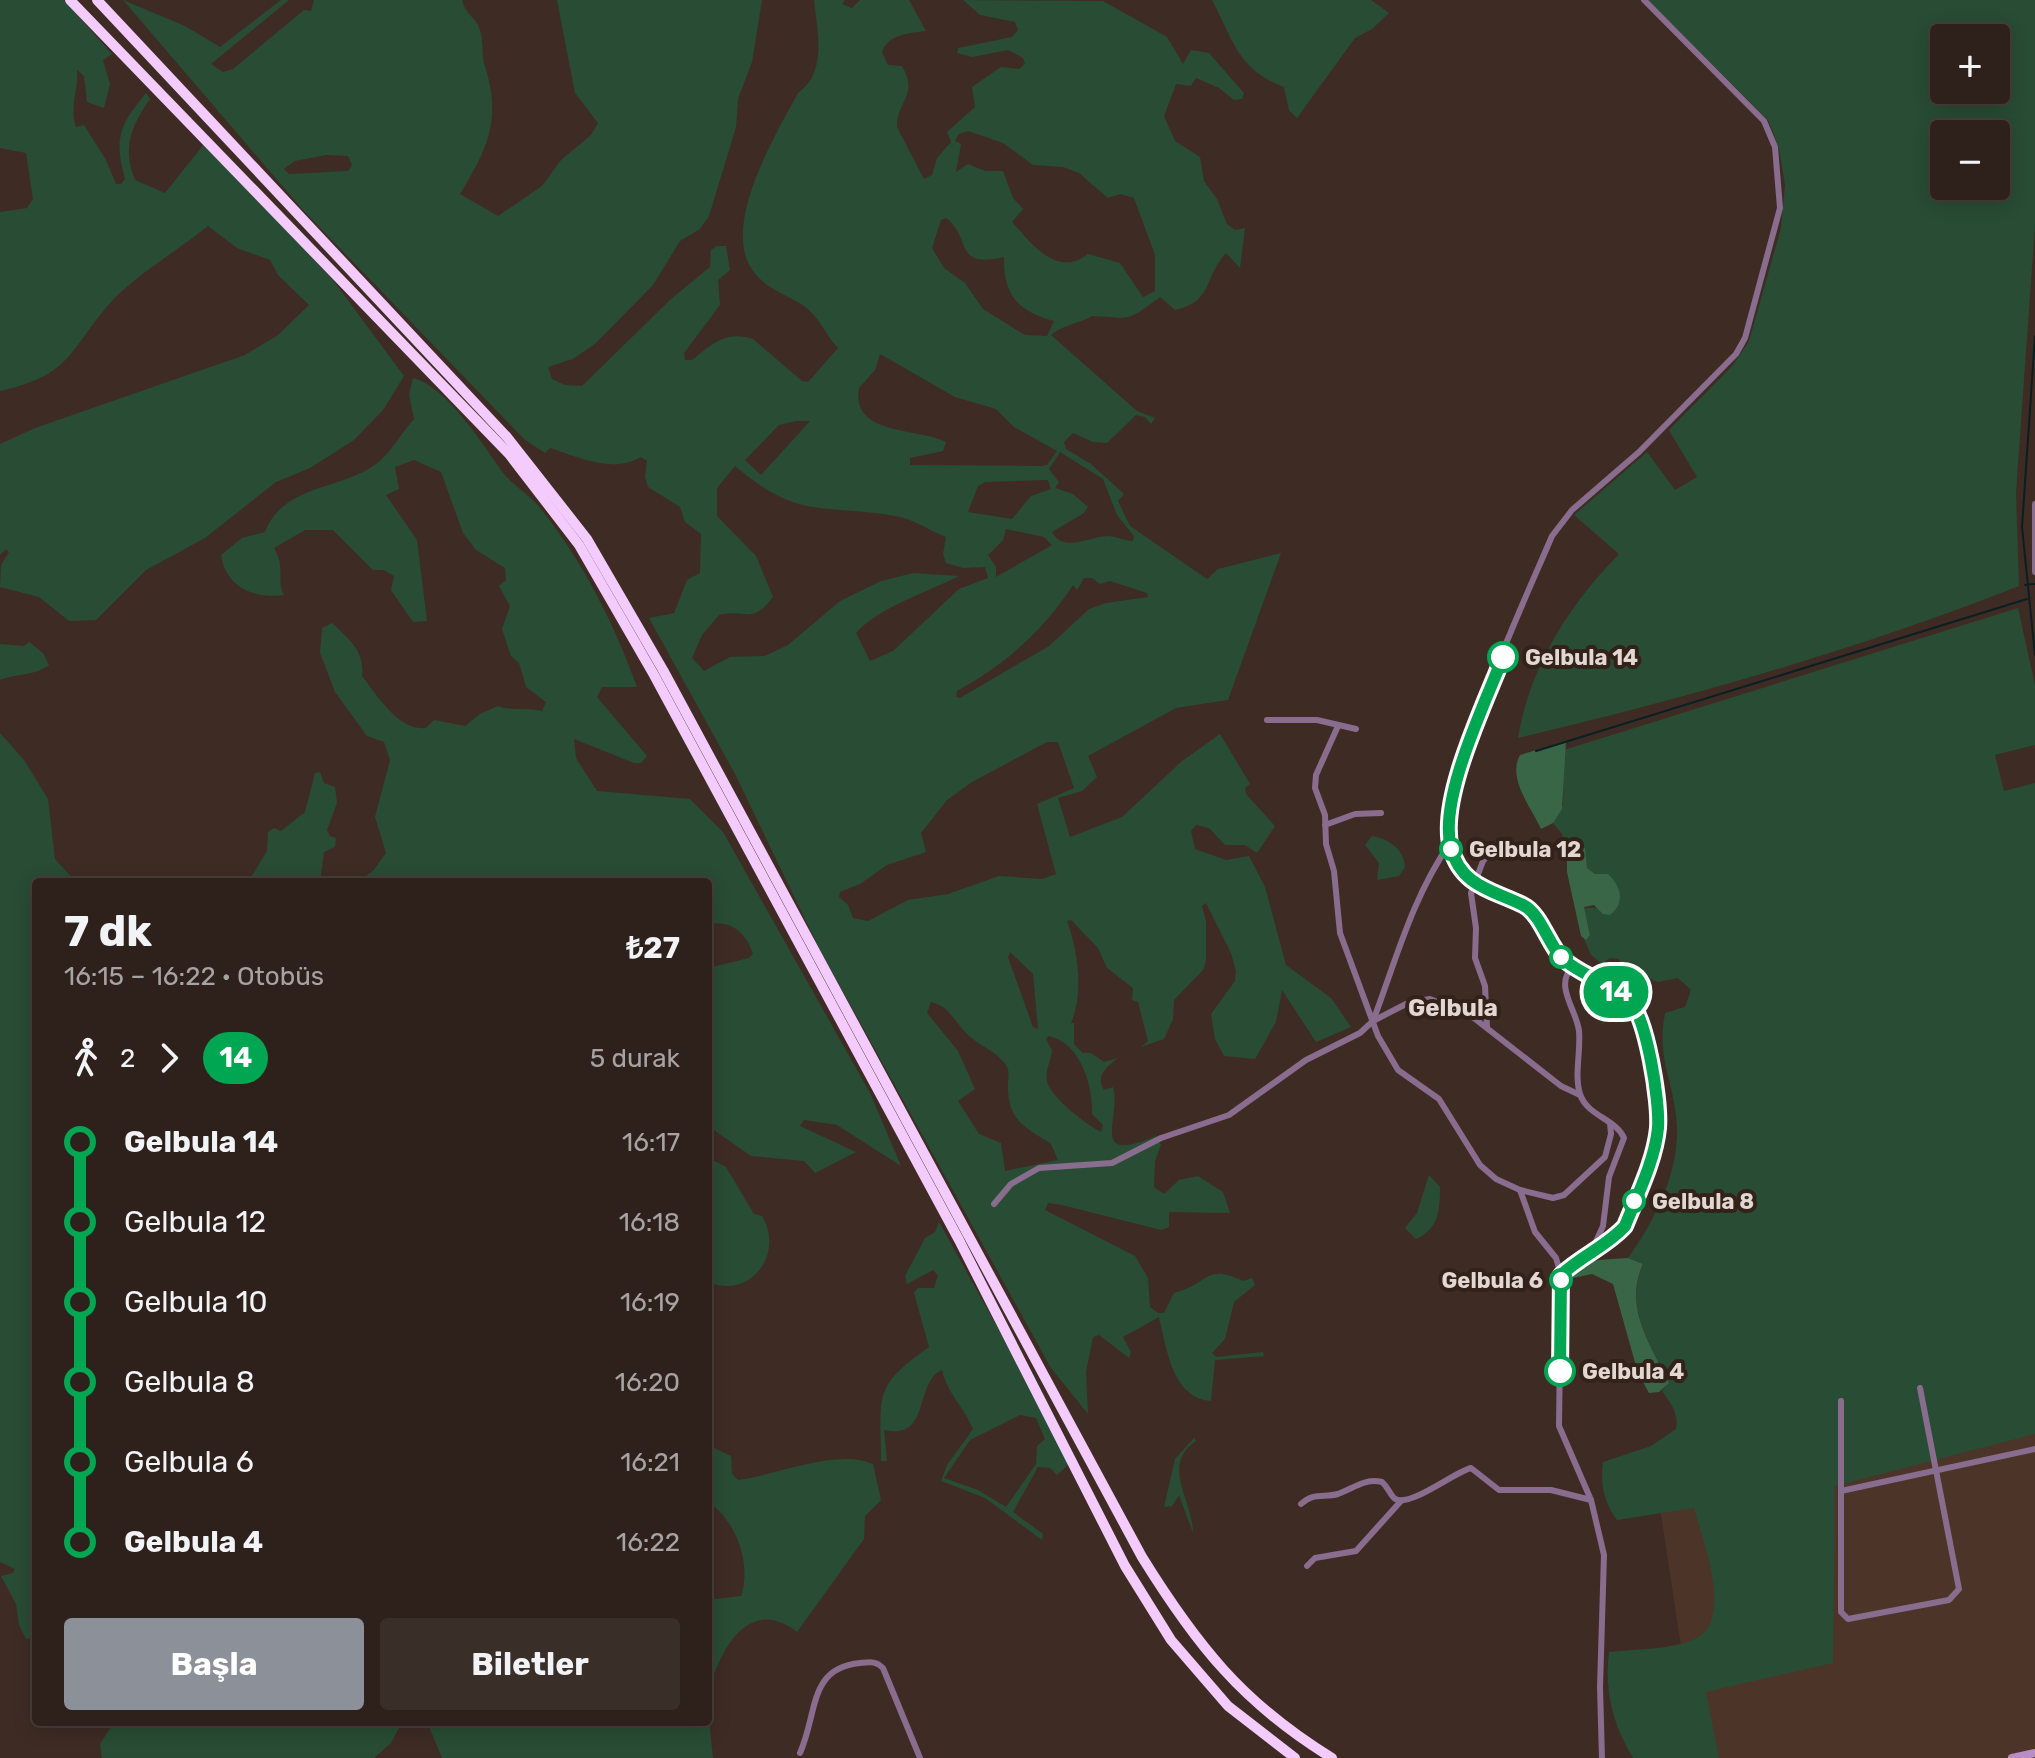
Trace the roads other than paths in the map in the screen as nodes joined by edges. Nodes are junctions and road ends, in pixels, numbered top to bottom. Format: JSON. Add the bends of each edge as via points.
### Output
{"nodes":[{"id":1,"x":70,"y":0,"type":"edge"},
{"id":2,"x":97,"y":0,"type":"edge"},
{"id":3,"x":1644,"y":0,"type":"edge"},
{"id":4,"x":2035,"y":504,"type":"edge"},
{"id":5,"x":2035,"y":572,"type":"edge"},
{"id":6,"x":1267,"y":720,"type":"dead end"},
{"id":7,"x":1338,"y":726,"type":"junction"},
{"id":8,"x":1356,"y":729,"type":"dead end"},
{"id":9,"x":1381,"y":813,"type":"dead end"},
{"id":10,"x":1325,"y":825,"type":"junction"},
{"id":11,"x":1450,"y":843,"type":"junction"},
{"id":12,"x":1498,"y":843,"type":"dead end"},
{"id":13,"x":1472,"y":882,"type":"junction"},
{"id":14,"x":1573,"y":967,"type":"junction"},
{"id":15,"x":1373,"y":1021,"type":"junction"},
{"id":16,"x":1487,"y":1027,"type":"junction"},
{"id":17,"x":1580,"y":1095,"type":"junction"},
{"id":18,"x":1610,"y":1123,"type":"junction"},
{"id":19,"x":1520,"y":1190,"type":"junction"},
{"id":20,"x":994,"y":1204,"type":"dead end"},
{"id":21,"x":1590,"y":1251,"type":"junction"},
{"id":22,"x":1561,"y":1275,"type":"junction"},
{"id":23,"x":1920,"y":1388,"type":"dead end"},
{"id":24,"x":1841,"y":1401,"type":"dead end"},
{"id":25,"x":2035,"y":1449,"type":"edge"},
{"id":26,"x":1936,"y":1470,"type":"junction"},
{"id":27,"x":1841,"y":1491,"type":"junction"},
{"id":28,"x":1591,"y":1500,"type":"junction"},
{"id":29,"x":1401,"y":1501,"type":"junction"},
{"id":30,"x":1301,"y":1504,"type":"dead end"},
{"id":31,"x":1307,"y":1566,"type":"dead end"},
{"id":32,"x":800,"y":1753,"type":"dead end"},
{"id":33,"x":2035,"y":1753,"type":"edge"},
{"id":34,"x":920,"y":1758,"type":"edge"},
{"id":35,"x":1295,"y":1758,"type":"edge"},
{"id":36,"x":1332,"y":1758,"type":"edge"},
{"id":37,"x":1602,"y":1758,"type":"edge"},
{"id":38,"x":2012,"y":1758,"type":"edge"}],
"edges":[{"from":1,"to":35,"type":"highway","via":[[509,454],[579,545],[959,1240],[1125,1566],[1171,1640],[1228,1706]]},
{"from":2,"to":36,"type":"highway","via":[[507,437],[587,539],[1142,1557],[1186,1628],[1242,1692]]},
{"from":3,"to":11,"type":"street","via":[[1764,121],[1779,174],[1780,208],[1773,240],[1736,354],[1639,452],[1572,510],[1552,536],[1465,752],[1452,803]]},
{"from":4,"to":5,"type":"street"},
{"from":6,"to":7,"type":"street","via":[[1317,720]]},
{"from":7,"to":8,"type":"street"},
{"from":7,"to":10,"type":"street","via":[[1316,775]]},
{"from":9,"to":10,"type":"street","via":[[1355,814]]},
{"from":10,"to":15,"type":"street","via":[[1340,933]]},
{"from":11,"to":13,"type":"street","via":[[1459,868]]},
{"from":11,"to":15,"type":"street","via":[[1410,914]]},
{"from":12,"to":13,"type":"street"},
{"from":13,"to":14,"type":"street","via":[[1529,910]]},
{"from":13,"to":16,"type":"street","via":[[1475,958],[1485,986]]},
{"from":14,"to":17,"type":"street","via":[[1564,984],[1579,1030]]},
{"from":14,"to":21,"type":"street","via":[[1627,998],[1638,1012],[1658,1127],[1625,1226]]},
{"from":15,"to":16,"type":"street","via":[[1430,999]]},
{"from":15,"to":19,"type":"street","via":[[1386,1054],[1398,1070],[1439,1099],[1480,1165]]},
{"from":15,"to":20,"type":"street","via":[[1229,1115],[1161,1138],[1112,1163],[1039,1168],[1011,1184]]},
{"from":16,"to":17,"type":"street"},
{"from":17,"to":18,"type":"street"},
{"from":18,"to":19,"type":"street","via":[[1605,1157],[1564,1195],[1553,1198]]},
{"from":18,"to":21,"type":"street","via":[[1624,1142],[1609,1177],[1603,1226]]},
{"from":19,"to":22,"type":"street","via":[[1535,1232],[1556,1258]]},
{"from":21,"to":22,"type":"street"},
{"from":22,"to":28,"type":"street","via":[[1559,1426]]},
{"from":23,"to":26,"type":"street"},
{"from":24,"to":27,"type":"street"},
{"from":25,"to":26,"type":"street"},
{"from":26,"to":27,"type":"street"},
{"from":26,"to":27,"type":"street","via":[[1959,1589],[1949,1600],[1844,1618]]},
{"from":28,"to":29,"type":"street","via":[[1551,1490],[1499,1490],[1471,1468],[1421,1496]]},
{"from":28,"to":37,"type":"street","via":[[1604,1555]]},
{"from":29,"to":30,"type":"street","via":[[1387,1485],[1372,1480],[1337,1494],[1311,1496]]},
{"from":29,"to":31,"type":"street","via":[[1356,1551],[1315,1558]]},
{"from":32,"to":34,"type":"street","via":[[822,1679],[845,1664],[874,1662],[883,1668]]},
{"from":33,"to":38,"type":"main road"}]}
